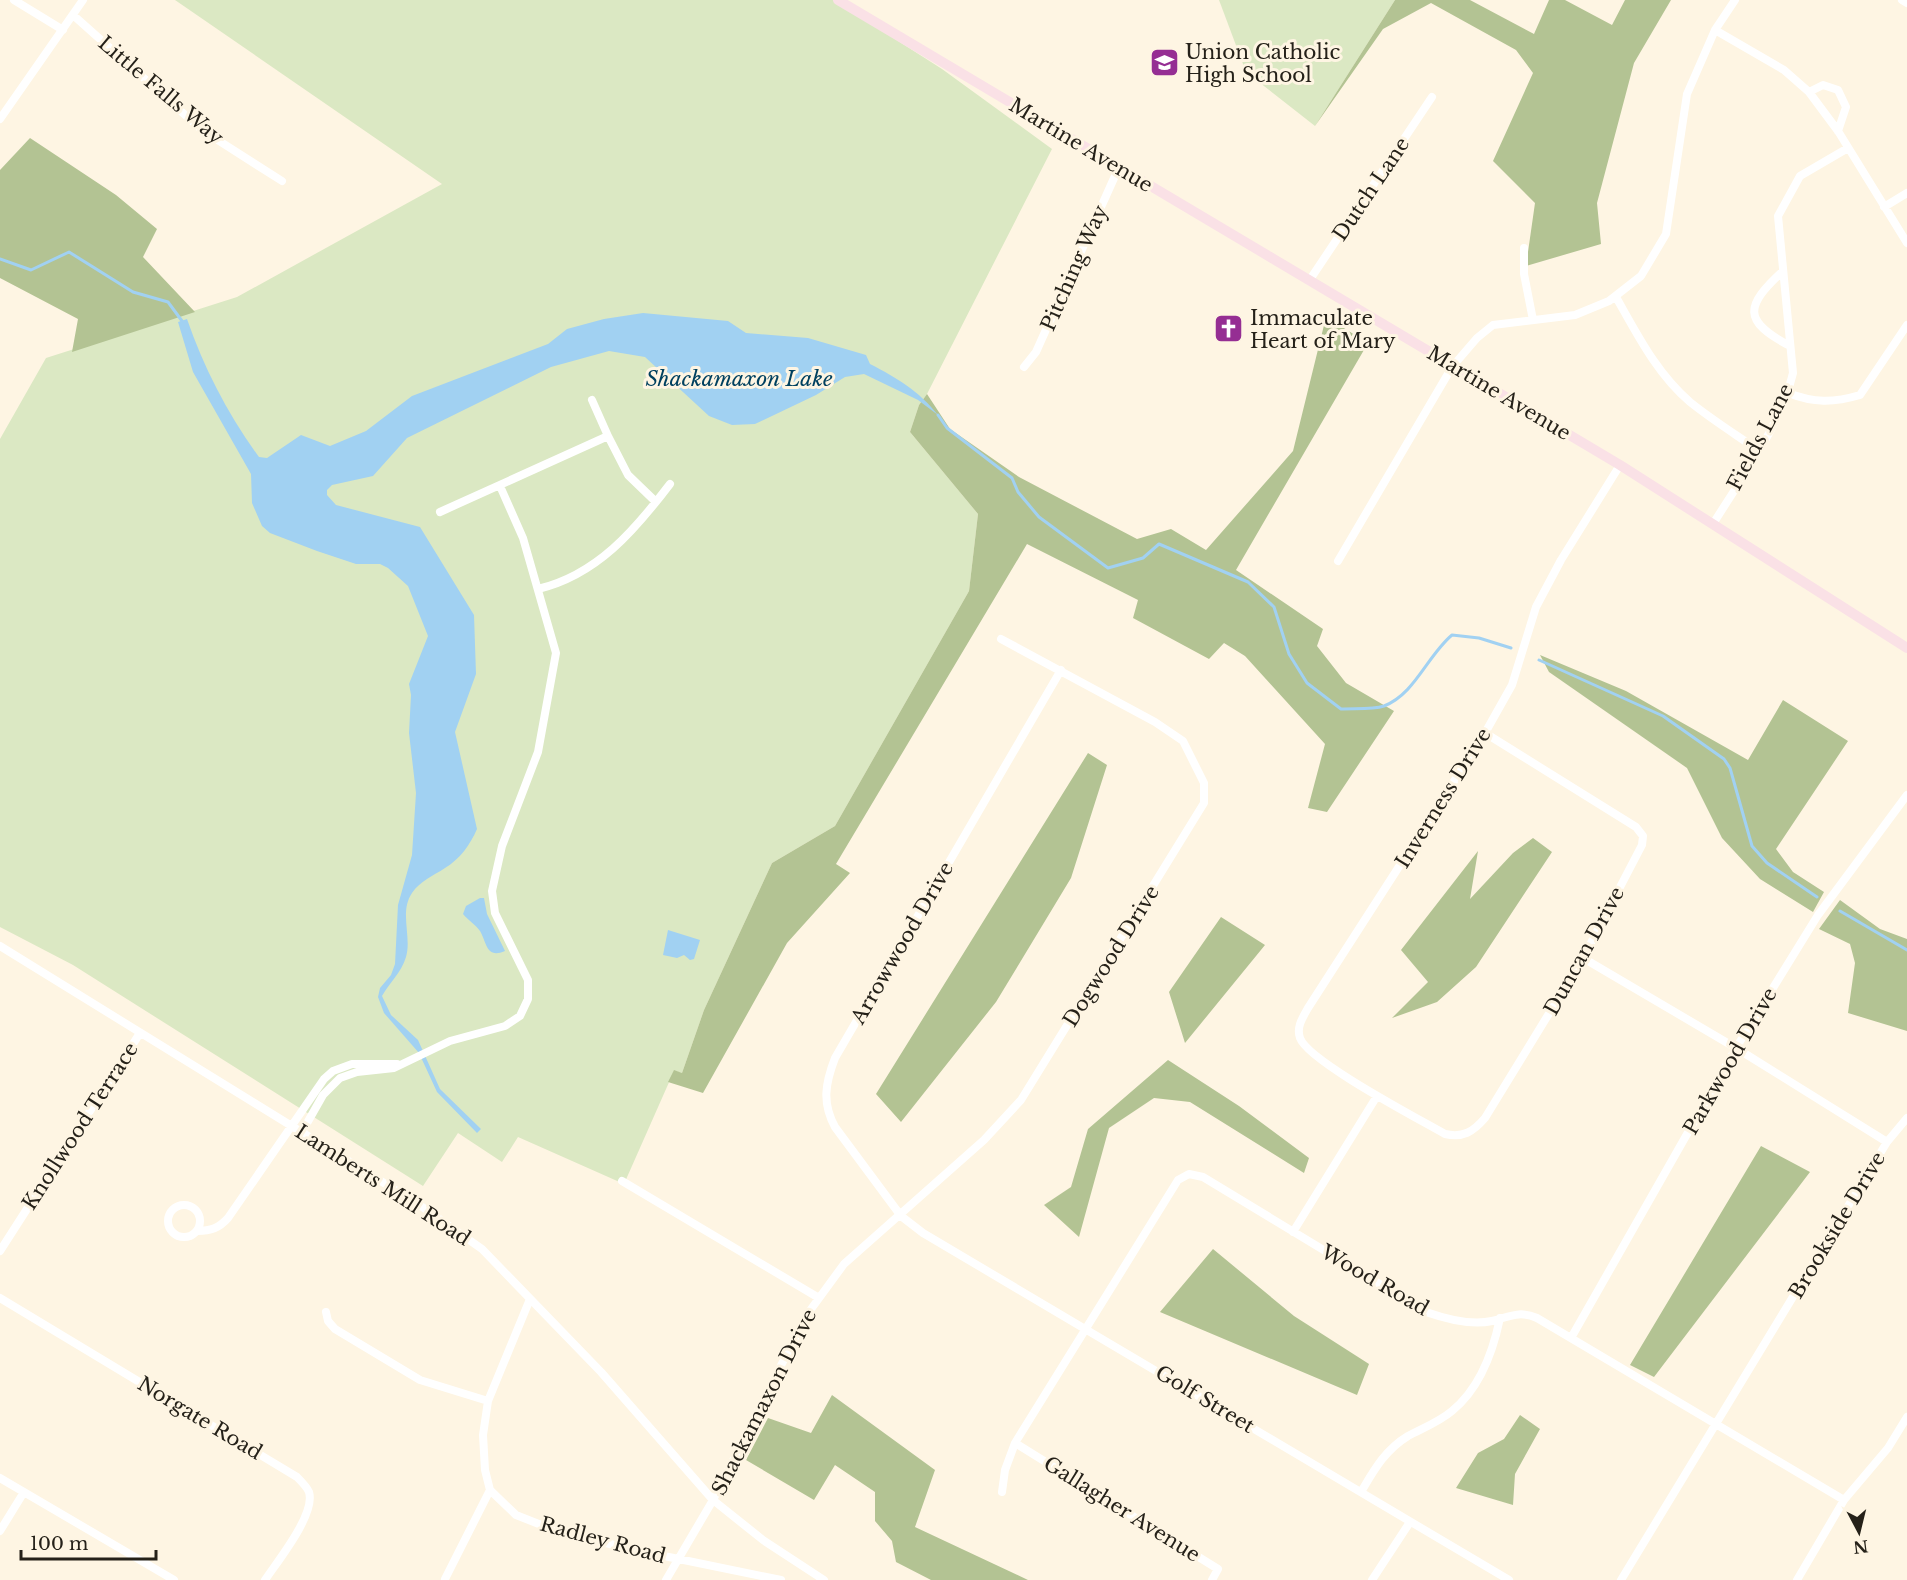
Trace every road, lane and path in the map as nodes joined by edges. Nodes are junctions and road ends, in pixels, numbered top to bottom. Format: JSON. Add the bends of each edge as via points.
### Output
{"nodes":[{"id":1,"x":14,"y":0,"type":"edge"},
{"id":2,"x":83,"y":0,"type":"edge"},
{"id":3,"x":837,"y":0,"type":"edge"},
{"id":4,"x":1735,"y":0,"type":"edge"},
{"id":5,"x":1902,"y":0,"type":"edge"},
{"id":6,"x":1907,"y":3,"type":"edge"},
{"id":7,"x":73,"y":15,"type":"junction"},
{"id":8,"x":63,"y":30,"type":"junction"},
{"id":9,"x":1715,"y":30,"type":"junction"},
{"id":10,"x":1809,"y":92,"type":"junction"},
{"id":11,"x":1432,"y":97,"type":"dead end"},
{"id":12,"x":0,"y":119,"type":"edge"},
{"id":13,"x":1838,"y":131,"type":"junction"},
{"id":14,"x":1848,"y":148,"type":"junction"},
{"id":15,"x":1119,"y":167,"type":"junction"},
{"id":16,"x":282,"y":181,"type":"dead end"},
{"id":17,"x":1907,"y":193,"type":"edge"},
{"id":18,"x":1884,"y":207,"type":"junction"},
{"id":19,"x":1907,"y":243,"type":"edge"},
{"id":20,"x":1524,"y":248,"type":"dead end"},
{"id":21,"x":1783,"y":271,"type":"junction"},
{"id":22,"x":1309,"y":280,"type":"junction"},
{"id":23,"x":1616,"y":297,"type":"junction"},
{"id":24,"x":1533,"y":320,"type":"junction"},
{"id":25,"x":1907,"y":325,"type":"edge"},
{"id":26,"x":1790,"y":346,"type":"junction"},
{"id":27,"x":1453,"y":366,"type":"junction"},
{"id":28,"x":1024,"y":367,"type":"dead end"},
{"id":29,"x":1788,"y":393,"type":"junction"},
{"id":30,"x":592,"y":400,"type":"dead end"},
{"id":31,"x":608,"y":436,"type":"junction"},
{"id":32,"x":1758,"y":450,"type":"junction"},
{"id":33,"x":1620,"y":465,"type":"junction"},
{"id":34,"x":670,"y":484,"type":"dead end"},
{"id":35,"x":500,"y":486,"type":"junction"},
{"id":36,"x":656,"y":502,"type":"junction"},
{"id":37,"x":440,"y":512,"type":"dead end"},
{"id":38,"x":1713,"y":524,"type":"junction"},
{"id":39,"x":1338,"y":561,"type":"dead end"},
{"id":40,"x":538,"y":589,"type":"junction"},
{"id":41,"x":1001,"y":639,"type":"dead end"},
{"id":42,"x":1907,"y":648,"type":"edge"},
{"id":43,"x":1062,"y":670,"type":"junction"},
{"id":44,"x":1485,"y":733,"type":"junction"},
{"id":45,"x":1907,"y":795,"type":"edge"},
{"id":46,"x":0,"y":947,"type":"edge"},
{"id":47,"x":1583,"y":958,"type":"junction"},
{"id":48,"x":140,"y":1033,"type":"junction"},
{"id":49,"x":1737,"y":1048,"type":"junction"},
{"id":50,"x":403,"y":1065,"type":"junction"},
{"id":51,"x":1377,"y":1096,"type":"junction"},
{"id":52,"x":1907,"y":1118,"type":"edge"},
{"id":53,"x":293,"y":1126,"type":"junction"},
{"id":54,"x":303,"y":1132,"type":"junction"},
{"id":55,"x":1887,"y":1142,"type":"junction"},
{"id":56,"x":622,"y":1181,"type":"dead end"},
{"id":57,"x":901,"y":1216,"type":"junction"},
{"id":58,"x":197,"y":1231,"type":"junction"},
{"id":59,"x":1293,"y":1232,"type":"junction"},
{"id":60,"x":0,"y":1251,"type":"edge"},
{"id":61,"x":0,"y":1298,"type":"edge"},
{"id":62,"x":819,"y":1298,"type":"junction"},
{"id":63,"x":530,"y":1299,"type":"junction"},
{"id":64,"x":326,"y":1311,"type":"dead end"},
{"id":65,"x":1500,"y":1318,"type":"junction"},
{"id":66,"x":1085,"y":1328,"type":"junction"},
{"id":67,"x":1571,"y":1338,"type":"junction"},
{"id":68,"x":488,"y":1401,"type":"junction"},
{"id":69,"x":1907,"y":1417,"type":"edge"},
{"id":70,"x":1716,"y":1422,"type":"junction"},
{"id":71,"x":1016,"y":1443,"type":"junction"},
{"id":72,"x":0,"y":1478,"type":"edge"},
{"id":73,"x":490,"y":1491,"type":"junction"},
{"id":74,"x":24,"y":1492,"type":"junction"},
{"id":75,"x":1002,"y":1492,"type":"dead end"},
{"id":76,"x":1361,"y":1492,"type":"junction"},
{"id":77,"x":713,"y":1500,"type":"junction"},
{"id":78,"x":1844,"y":1500,"type":"junction"},
{"id":79,"x":1410,"y":1522,"type":"junction"},
{"id":80,"x":0,"y":1531,"type":"edge"},
{"id":81,"x":680,"y":1560,"type":"junction"},
{"id":82,"x":445,"y":1579,"type":"edge"},
{"id":83,"x":174,"y":1580,"type":"edge"},
{"id":84,"x":265,"y":1580,"type":"edge"},
{"id":85,"x":666,"y":1580,"type":"edge"},
{"id":86,"x":781,"y":1580,"type":"edge"},
{"id":87,"x":824,"y":1580,"type":"edge"},
{"id":88,"x":1212,"y":1580,"type":"edge"},
{"id":89,"x":1372,"y":1580,"type":"edge"},
{"id":90,"x":1509,"y":1580,"type":"edge"},
{"id":91,"x":1621,"y":1580,"type":"edge"},
{"id":92,"x":1797,"y":1580,"type":"edge"}],
"edges":[{"from":1,"to":8,"type":"street"},
{"from":2,"to":7,"type":"street"},
{"from":3,"to":15,"type":"main road","name":"Martine Avenue"},
{"from":4,"to":9,"type":"street"},
{"from":5,"to":6,"type":"street"},
{"from":7,"to":8,"type":"street"},
{"from":7,"to":16,"type":"street","name":"Little Falls Way","via":[[202,130]]},
{"from":8,"to":12,"type":"street"},
{"from":9,"to":10,"type":"street","via":[[1784,70]]},
{"from":9,"to":23,"type":"street","via":[[1687,94],[1666,234],[1641,276]]},
{"from":10,"to":13,"type":"street"},
{"from":10,"to":13,"type":"street","via":[[1823,85],[1838,90],[1845,107]]},
{"from":11,"to":22,"type":"street","name":"Dutch Lane"},
{"from":13,"to":14,"type":"street"},
{"from":14,"to":18,"type":"street"},
{"from":14,"to":21,"type":"street","name":"Fields Lane","via":[[1800,176],[1778,216]]},
{"from":15,"to":22,"type":"main road","name":"Martine Avenue"},
{"from":15,"to":28,"type":"street","name":"Pitching Way","via":[[1036,352]]},
{"from":17,"to":18,"type":"street"},
{"from":18,"to":19,"type":"street"},
{"from":20,"to":24,"type":"street","via":[[1524,274]]},
{"from":21,"to":26,"type":"street","name":"Fields Lane"},
{"from":21,"to":26,"type":"street","via":[[1761,291],[1755,312],[1756,322],[1767,334]]},
{"from":22,"to":27,"type":"main road","name":"Martine Avenue"},
{"from":23,"to":24,"type":"street","via":[[1575,315]]},
{"from":23,"to":32,"type":"street","via":[[1648,353],[1675,387]]},
{"from":24,"to":27,"type":"street","via":[[1493,325]]},
{"from":25,"to":29,"type":"street","via":[[1860,395],[1836,402],[1809,401]]},
{"from":26,"to":29,"type":"street","name":"Fields Lane","via":[[1793,373]]},
{"from":27,"to":33,"type":"main road","name":"Martine Avenue"},
{"from":27,"to":39,"type":"street"},
{"from":29,"to":32,"type":"street","name":"Fields Lane"},
{"from":30,"to":31,"type":"street"},
{"from":31,"to":35,"type":"street"},
{"from":31,"to":36,"type":"street","via":[[628,476]]},
{"from":32,"to":38,"type":"street","name":"Fields Lane"},
{"from":33,"to":38,"type":"main road","name":"Martine Avenue"},
{"from":33,"to":44,"type":"street","name":"Inverness Drive","via":[[1560,560],[1536,607],[1512,685]]},
{"from":34,"to":36,"type":"street"},
{"from":35,"to":37,"type":"street"},
{"from":35,"to":40,"type":"street","via":[[524,538]]},
{"from":36,"to":40,"type":"street","via":[[598,563],[569,579]]},
{"from":38,"to":42,"type":"main road","name":"Martine Avenue"},
{"from":40,"to":50,"type":"street","via":[[556,648],[556,661],[538,752],[502,846],[492,891],[495,913],[528,980],[528,999],[520,1016],[505,1026],[450,1041]]},
{"from":41,"to":43,"type":"street","name":"Dogwood Drive"},
{"from":43,"to":57,"type":"street","name":"Arrowwood Drive","via":[[829,1073],[825,1099],[828,1114]]},
{"from":43,"to":57,"type":"street","name":"Dogwood Drive","via":[[1183,741],[1204,783],[1204,803],[1021,1100],[1004,1121]]},
{"from":44,"to":47,"type":"street","name":"Duncan Drive","via":[[1636,827],[1643,836],[1642,845]]},
{"from":44,"to":51,"type":"street","name":"Inverness Drive","via":[[1302,1020],[1300,1038],[1305,1045]]},
{"from":45,"to":49,"type":"street","name":"Parkwood Drive","via":[[1818,915]]},
{"from":46,"to":48,"type":"street","name":"Lamberts Mill Road"},
{"from":47,"to":49,"type":"street","name":"Brookside Drive"},
{"from":47,"to":51,"type":"street","name":"Duncan Drive","via":[[1485,1118],[1472,1132],[1445,1134]]},
{"from":48,"to":53,"type":"street","name":"Lamberts Mill Road"},
{"from":48,"to":60,"type":"street","name":"Knollwood Terrace"},
{"from":49,"to":55,"type":"street","name":"Brookside Drive"},
{"from":49,"to":67,"type":"street","name":"Parkwood Drive"},
{"from":50,"to":53,"type":"street","via":[[352,1064],[333,1071],[319,1085]]},
{"from":50,"to":54,"type":"street","via":[[340,1078],[323,1095]]},
{"from":51,"to":59,"type":"street"},
{"from":52,"to":55,"type":"street"},
{"from":53,"to":54,"type":"street","name":"Lamberts Mill Road"},
{"from":53,"to":58,"type":"street","via":[[228,1218],[209,1231]]},
{"from":54,"to":63,"type":"street","name":"Lamberts Mill Road","via":[[482,1249]]},
{"from":55,"to":70,"type":"street","name":"Brookside Drive"},
{"from":56,"to":62,"type":"street","name":"Shackamaxon Drive"},
{"from":57,"to":62,"type":"street","name":"Dogwood Drive","via":[[844,1264]]},
{"from":57,"to":66,"type":"street","name":"Golf Street","via":[[923,1233]]},
{"from":58,"to":58,"type":"street","via":[[200,1219],[195,1209],[185,1204],[170,1212],[167,1221],[171,1233],[184,1238]]},
{"from":59,"to":65,"type":"street","name":"Wood Road","via":[[1426,1312],[1451,1320],[1481,1322]]},
{"from":59,"to":66,"type":"street","name":"Wood Road","via":[[1203,1177],[1184,1176]]},
{"from":61,"to":84,"type":"street","name":"Norgate Road","via":[[297,1477],[309,1492],[310,1506]]},
{"from":62,"to":77,"type":"street","name":"Shackamaxon Drive","via":[[806,1316]]},
{"from":63,"to":68,"type":"street"},
{"from":63,"to":77,"type":"street","name":"Lamberts Mill Road","via":[[601,1372]]},
{"from":64,"to":68,"type":"street","via":[[335,1329],[420,1380]]},
{"from":65,"to":67,"type":"street","name":"Wood Road","via":[[1529,1314]]},
{"from":65,"to":76,"type":"street","via":[[1488,1359],[1467,1396],[1441,1419],[1395,1445]]},
{"from":66,"to":71,"type":"street","name":"Wood Road"},
{"from":66,"to":76,"type":"street","name":"Golf Street"},
{"from":67,"to":70,"type":"street","name":"Wood Road"},
{"from":68,"to":73,"type":"street","via":[[483,1435]]},
{"from":69,"to":78,"type":"street","via":[[1888,1448]]},
{"from":70,"to":78,"type":"street","name":"Wood Road"},
{"from":70,"to":91,"type":"street","name":"Brookside Drive"},
{"from":71,"to":75,"type":"street","name":"Wood Road","via":[[1005,1470]]},
{"from":71,"to":88,"type":"street","name":"Gallagher Avenue","via":[[1218,1569]]},
{"from":72,"to":74,"type":"street"},
{"from":73,"to":81,"type":"street","name":"Radley Road","via":[[516,1515],[554,1530]]},
{"from":73,"to":82,"type":"street"},
{"from":74,"to":80,"type":"street"},
{"from":74,"to":83,"type":"street"},
{"from":76,"to":79,"type":"street","name":"Golf Street"},
{"from":77,"to":81,"type":"street","name":"Shackamaxon Drive"},
{"from":77,"to":87,"type":"street","name":"Lamberts Mill Road","via":[[763,1540]]},
{"from":78,"to":92,"type":"street"},
{"from":79,"to":89,"type":"street"},
{"from":79,"to":90,"type":"street","name":"Golf Street"},
{"from":81,"to":85,"type":"street","name":"Shackamaxon Drive"},
{"from":81,"to":86,"type":"street","name":"Radley Road"}]}
